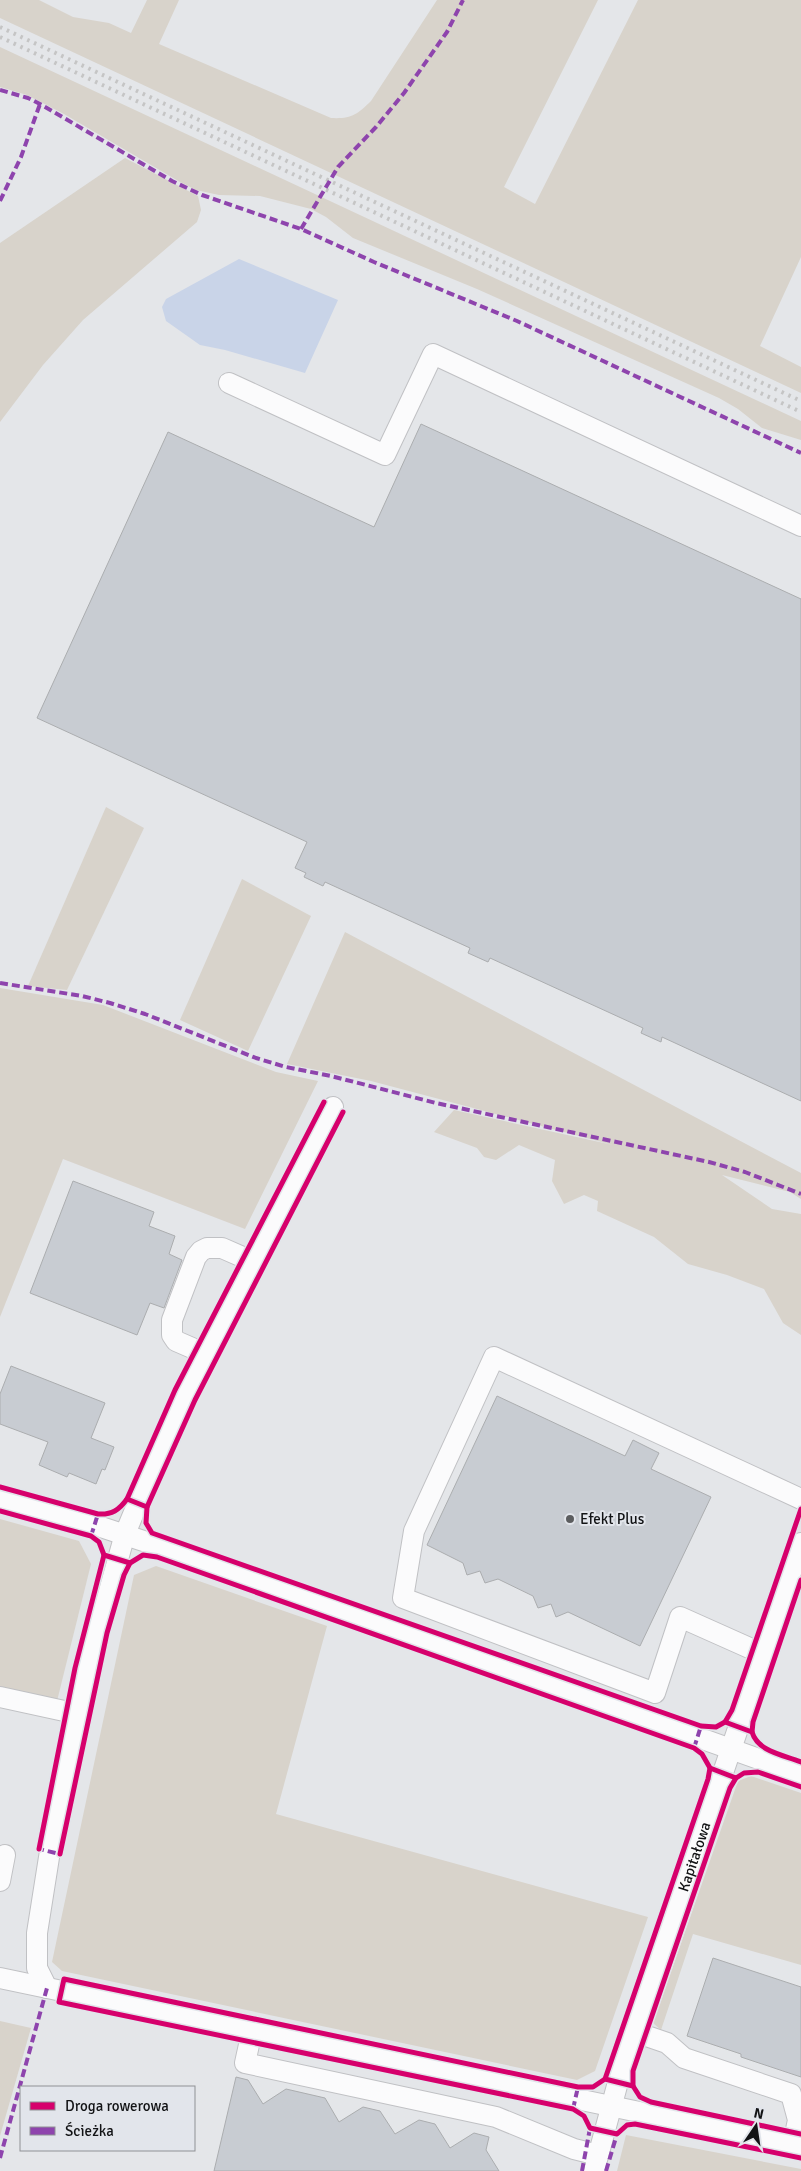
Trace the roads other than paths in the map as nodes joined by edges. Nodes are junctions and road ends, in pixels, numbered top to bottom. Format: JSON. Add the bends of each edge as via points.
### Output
{"nodes":[{"id":1,"x":229,"y":384,"type":"dead end"},
{"id":2,"x":801,"y":526,"type":"edge"},
{"id":3,"x":333,"y":1107,"type":"dead end"},
{"id":4,"x":254,"y":1262,"type":"junction"},
{"id":5,"x":206,"y":1354,"type":"junction"},
{"id":6,"x":0,"y":1498,"type":"edge"},
{"id":7,"x":801,"y":1498,"type":"edge"},
{"id":8,"x":125,"y":1534,"type":"junction"},
{"id":9,"x":801,"y":1543,"type":"edge"},
{"id":10,"x":795,"y":1579,"type":"edge"},
{"id":11,"x":763,"y":1654,"type":"junction"},
{"id":12,"x":0,"y":1697,"type":"edge"},
{"id":13,"x":78,"y":1714,"type":"junction"},
{"id":14,"x":731,"y":1749,"type":"junction"},
{"id":15,"x":801,"y":1774,"type":"edge"},
{"id":16,"x":6,"y":1855,"type":"dead end"},
{"id":17,"x":0,"y":1881,"type":"edge"},
{"id":18,"x":0,"y":1978,"type":"edge"},
{"id":19,"x":47,"y":1988,"type":"junction"},
{"id":20,"x":252,"y":2031,"type":"junction"},
{"id":21,"x":635,"y":2032,"type":"junction"},
{"id":22,"x":610,"y":2106,"type":"junction"},
{"id":23,"x":797,"y":2145,"type":"edge"},
{"id":24,"x":596,"y":2163,"type":"edge"}],
"edges":[{"from":1,"to":2,"type":"street","via":[[385,454],[434,354]]},
{"from":3,"to":4,"type":"street"},
{"from":4,"to":5,"type":"street"},
{"from":4,"to":5,"type":"street","via":[[215,1247],[207,1248],[196,1257],[171,1328],[176,1341]]},
{"from":5,"to":8,"type":"street","via":[[166,1435]]},
{"from":6,"to":8,"type":"street"},
{"from":7,"to":11,"type":"street","via":[[494,1357],[414,1530],[403,1598],[655,1693],[680,1617]]},
{"from":8,"to":13,"type":"street","via":[[96,1630]]},
{"from":8,"to":14,"type":"street"},
{"from":9,"to":10,"type":"street","name":"Kapitałowa"},
{"from":10,"to":11,"type":"street","name":"Kapitałowa"},
{"from":11,"to":14,"type":"street","name":"Kapitałowa"},
{"from":12,"to":13,"type":"street"},
{"from":13,"to":19,"type":"street","via":[[37,1933],[37,1968]]},
{"from":14,"to":15,"type":"street"},
{"from":14,"to":21,"type":"street","name":"Kapitałowa"},
{"from":16,"to":17,"type":"street"},
{"from":18,"to":19,"type":"street"},
{"from":19,"to":20,"type":"street"},
{"from":20,"to":22,"type":"street"},
{"from":20,"to":24,"type":"street","via":[[245,2063],[496,2117],[574,2149]]},
{"from":21,"to":22,"type":"street","name":"Kapitałowa"},
{"from":21,"to":23,"type":"street","via":[[667,2043],[684,2058],[791,2094],[798,2120]]},
{"from":22,"to":23,"type":"street"},
{"from":22,"to":24,"type":"street","name":"Kapitałowa"}]}
